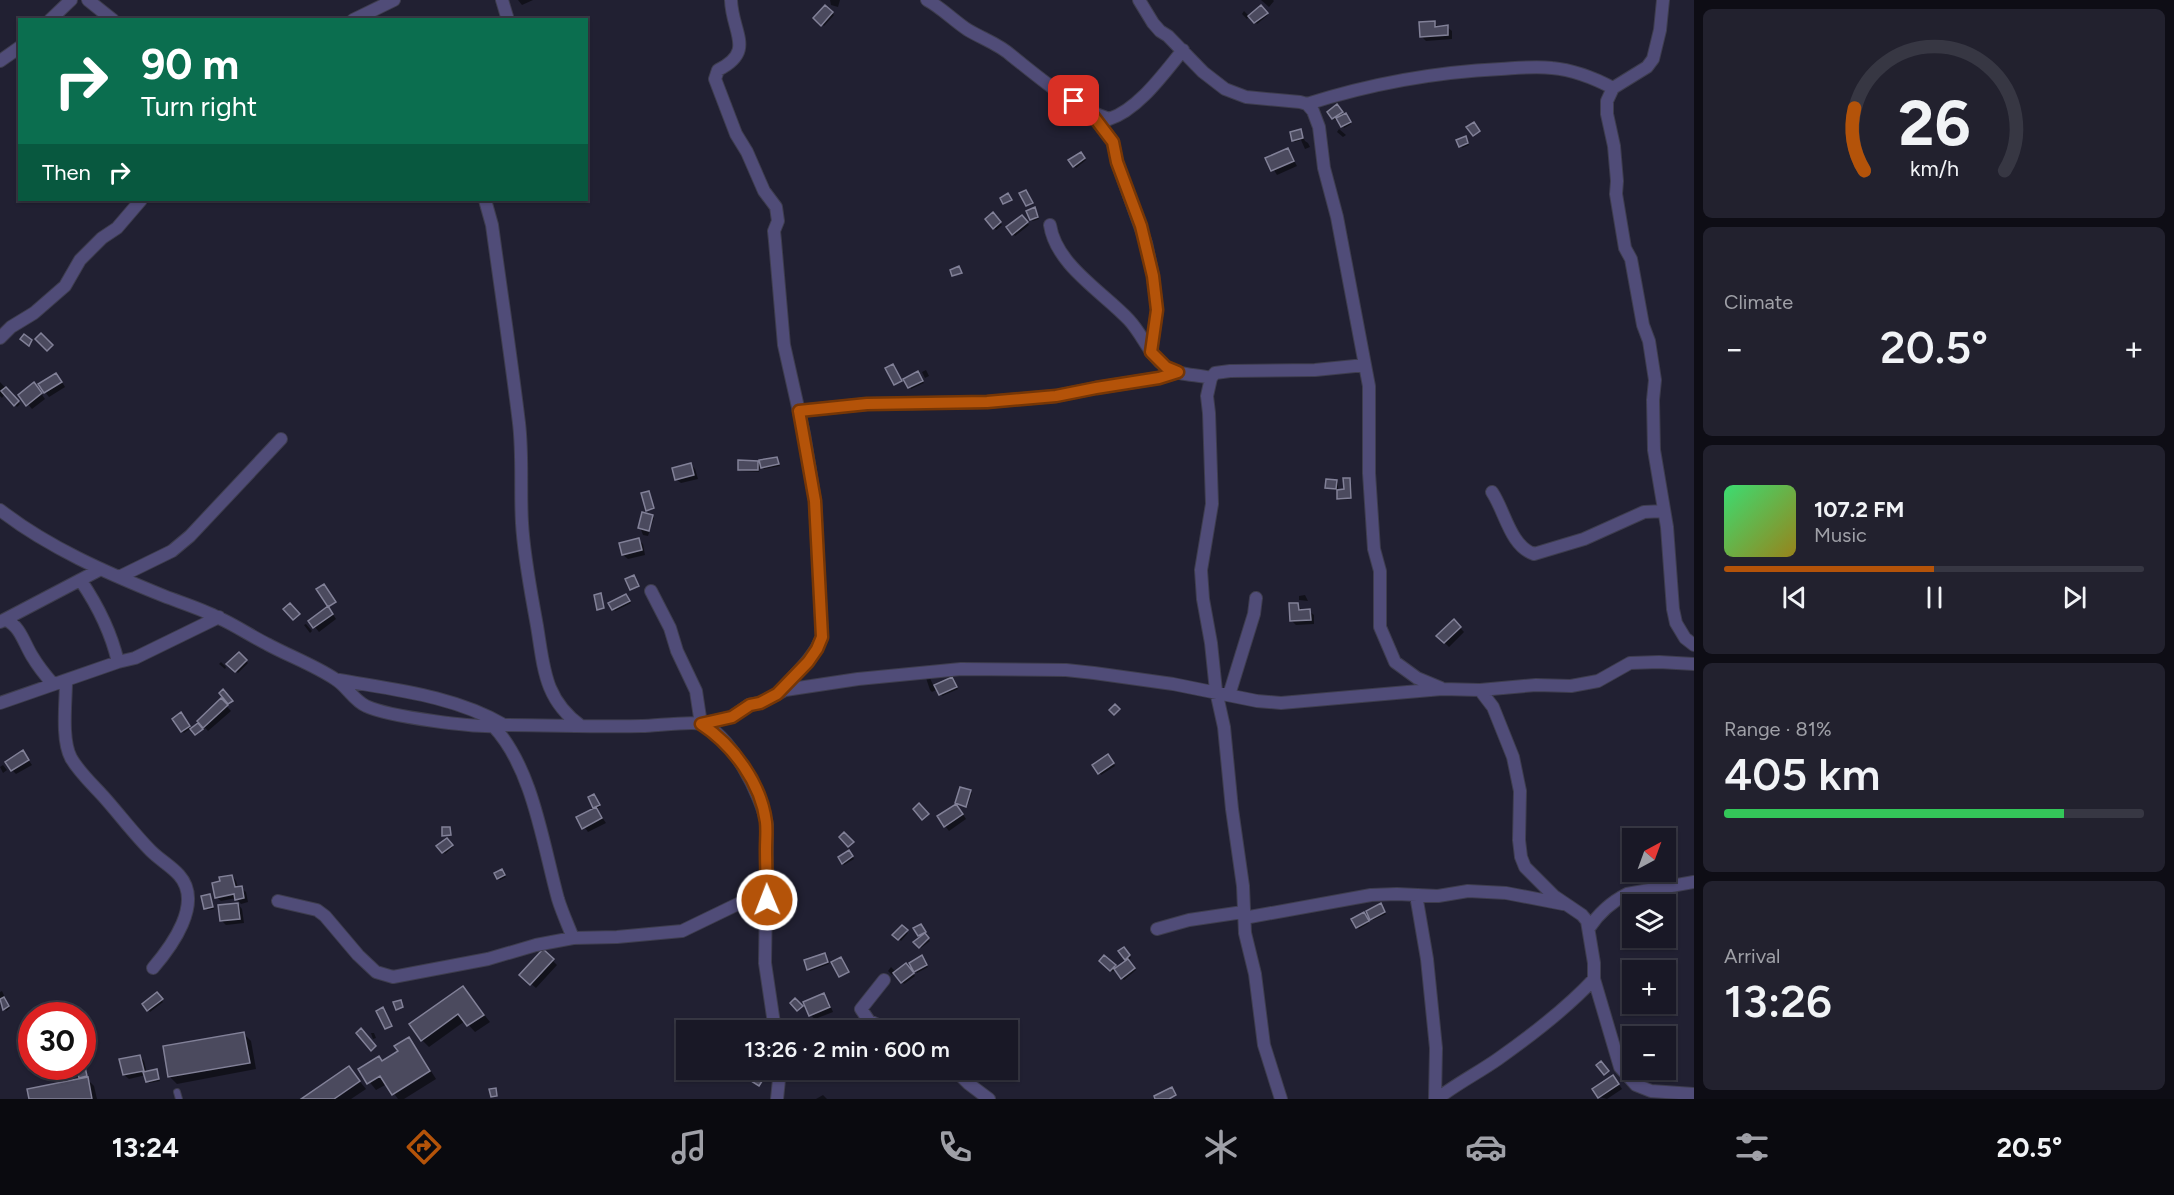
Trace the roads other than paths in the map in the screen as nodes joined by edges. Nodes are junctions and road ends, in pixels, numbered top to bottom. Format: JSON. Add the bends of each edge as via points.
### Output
{"nodes":[{"id":1,"x":71,"y":0,"type":"edge"},
{"id":2,"x":88,"y":0,"type":"edge"},
{"id":3,"x":394,"y":0,"type":"edge"},
{"id":4,"x":502,"y":0,"type":"edge"},
{"id":5,"x":731,"y":0,"type":"edge"},
{"id":6,"x":927,"y":0,"type":"edge"},
{"id":7,"x":1139,"y":0,"type":"edge"},
{"id":8,"x":1662,"y":0,"type":"edge"},
{"id":9,"x":52,"y":18,"type":"edge"},
{"id":10,"x":110,"y":18,"type":"edge"},
{"id":11,"x":357,"y":18,"type":"edge"},
{"id":12,"x":507,"y":18,"type":"edge"},
{"id":13,"x":18,"y":48,"type":"edge"},
{"id":14,"x":1183,"y":50,"type":"junction"},
{"id":15,"x":0,"y":61,"type":"edge"},
{"id":16,"x":1613,"y":88,"type":"junction"},
{"id":17,"x":1307,"y":104,"type":"junction"},
{"id":18,"x":1091,"y":113,"type":"junction"},
{"id":19,"x":140,"y":201,"type":"edge"},
{"id":20,"x":485,"y":201,"type":"edge"},
{"id":21,"x":1050,"y":225,"type":"dead end"},
{"id":22,"x":0,"y":338,"type":"edge"},
{"id":23,"x":1151,"y":352,"type":"junction"},
{"id":24,"x":1365,"y":365,"type":"junction"},
{"id":25,"x":1178,"y":372,"type":"junction"},
{"id":26,"x":1211,"y":378,"type":"junction"},
{"id":27,"x":799,"y":411,"type":"junction"},
{"id":28,"x":281,"y":439,"type":"dead end"},
{"id":29,"x":1492,"y":492,"type":"dead end"},
{"id":30,"x":0,"y":510,"type":"edge"},
{"id":31,"x":1664,"y":511,"type":"junction"},
{"id":32,"x":101,"y":569,"type":"junction"},
{"id":33,"x":119,"y":577,"type":"junction"},
{"id":34,"x":81,"y":580,"type":"junction"},
{"id":35,"x":651,"y":591,"type":"dead end"},
{"id":36,"x":1256,"y":598,"type":"dead end"},
{"id":37,"x":219,"y":617,"type":"junction"},
{"id":38,"x":3,"y":621,"type":"edge"},
{"id":39,"x":1694,"y":645,"type":"edge"},
{"id":40,"x":118,"y":662,"type":"junction"},
{"id":41,"x":1694,"y":664,"type":"edge"},
{"id":42,"x":338,"y":680,"type":"junction"},
{"id":43,"x":59,"y":682,"type":"junction"},
{"id":44,"x":1442,"y":689,"type":"junction"},
{"id":45,"x":1480,"y":690,"type":"junction"},
{"id":46,"x":1216,"y":692,"type":"junction"},
{"id":47,"x":777,"y":694,"type":"junction"},
{"id":48,"x":1229,"y":695,"type":"junction"},
{"id":49,"x":0,"y":702,"type":"edge"},
{"id":50,"x":701,"y":724,"type":"junction"},
{"id":51,"x":499,"y":726,"type":"junction"},
{"id":52,"x":581,"y":726,"type":"junction"},
{"id":53,"x":1694,"y":882,"type":"edge"},
{"id":54,"x":1416,"y":895,"type":"junction"},
{"id":55,"x":278,"y":901,"type":"dead end"},
{"id":56,"x":1565,"y":904,"type":"junction"},
{"id":57,"x":767,"y":907,"type":"junction"},
{"id":58,"x":1244,"y":915,"type":"junction"},
{"id":59,"x":1589,"y":928,"type":"junction"},
{"id":60,"x":1156,"y":930,"type":"dead end"},
{"id":61,"x":573,"y":938,"type":"junction"},
{"id":62,"x":153,"y":968,"type":"dead end"},
{"id":63,"x":1594,"y":979,"type":"junction"},
{"id":64,"x":884,"y":980,"type":"dead end"},
{"id":65,"x":774,"y":1020,"type":"edge"},
{"id":66,"x":868,"y":1020,"type":"edge"},
{"id":67,"x":779,"y":1080,"type":"edge"},
{"id":68,"x":965,"y":1080,"type":"edge"},
{"id":69,"x":1694,"y":1094,"type":"edge"},
{"id":70,"x":777,"y":1099,"type":"edge"},
{"id":71,"x":989,"y":1099,"type":"edge"},
{"id":72,"x":1281,"y":1099,"type":"edge"},
{"id":73,"x":1436,"y":1099,"type":"edge"}],
"edges":[{"from":1,"to":9,"type":"street"},
{"from":2,"to":10,"type":"street"},
{"from":3,"to":11,"type":"street"},
{"from":4,"to":12,"type":"street"},
{"from":5,"to":27,"type":"street","via":[[740,50],[735,60],[716,73],[715,79],[736,134],[778,214],[774,231],[784,345]]},
{"from":6,"to":18,"type":"street"},
{"from":7,"to":14,"type":"street","via":[[1160,31]]},
{"from":8,"to":16,"type":"street","via":[[1653,58],[1647,67]]},
{"from":13,"to":15,"type":"street"},
{"from":14,"to":17,"type":"street","via":[[1217,84],[1235,94]]},
{"from":14,"to":18,"type":"street","via":[[1153,87],[1127,110],[1109,119]]},
{"from":16,"to":17,"type":"street","via":[[1591,77],[1554,68],[1481,70],[1421,76]]},
{"from":16,"to":31,"type":"street","via":[[1607,114],[1614,146],[1616,194],[1655,380],[1653,437]]},
{"from":17,"to":24,"type":"street","via":[[1319,127]]},
{"from":18,"to":23,"type":"street","via":[[1113,142],[1146,243],[1157,310]]},
{"from":19,"to":22,"type":"street","via":[[117,228],[80,260],[65,286]]},
{"from":20,"to":52,"type":"street","via":[[492,225],[519,425],[522,521],[540,651],[549,688],[559,705]]},
{"from":21,"to":23,"type":"street","via":[[1051,235],[1064,256],[1131,322]]},
{"from":23,"to":25,"type":"street","via":[[1166,367]]},
{"from":24,"to":26,"type":"street","via":[[1230,371],[1215,373]]},
{"from":24,"to":44,"type":"street","via":[[1374,549],[1380,572],[1380,627],[1395,662]]},
{"from":25,"to":26,"type":"street"},
{"from":25,"to":27,"type":"street","via":[[1056,396],[987,402],[867,404]]},
{"from":26,"to":46,"type":"street","via":[[1207,396],[1212,514],[1201,570]]},
{"from":27,"to":47,"type":"street","via":[[815,501],[822,637],[808,662]]},
{"from":28,"to":33,"type":"street","via":[[190,536],[172,550]]},
{"from":29,"to":31,"type":"street","via":[[1522,547],[1534,554],[1584,539],[1644,512]]},
{"from":30,"to":32,"type":"street"},
{"from":31,"to":39,"type":"street","via":[[1676,623]]},
{"from":32,"to":33,"type":"street"},
{"from":32,"to":34,"type":"street"},
{"from":33,"to":37,"type":"street"},
{"from":34,"to":38,"type":"street"},
{"from":34,"to":40,"type":"street","via":[[101,613]]},
{"from":35,"to":50,"type":"street","via":[[696,691]]},
{"from":36,"to":48,"type":"street"},
{"from":37,"to":40,"type":"street","via":[[135,658]]},
{"from":37,"to":42,"type":"street"},
{"from":38,"to":43,"type":"street","via":[[13,623],[32,656]]},
{"from":40,"to":43,"type":"street"},
{"from":41,"to":45,"type":"street","via":[[1637,662],[1588,683]]},
{"from":42,"to":51,"type":"street","via":[[440,698],[486,715]]},
{"from":42,"to":51,"type":"street","via":[[365,706],[435,721]]},
{"from":43,"to":49,"type":"street"},
{"from":43,"to":62,"type":"street","via":[[70,757],[129,828],[179,875],[186,889],[188,904],[181,928]]},
{"from":44,"to":45,"type":"street"},
{"from":44,"to":48,"type":"street","via":[[1281,703]]},
{"from":45,"to":56,"type":"street","via":[[1494,707],[1514,757],[1520,791],[1519,840],[1525,867]]},
{"from":46,"to":47,"type":"street","via":[[1085,672],[961,669],[858,679]]},
{"from":46,"to":48,"type":"street"},
{"from":46,"to":58,"type":"street","via":[[1224,727]]},
{"from":47,"to":50,"type":"street","via":[[732,717]]},
{"from":50,"to":52,"type":"street"},
{"from":50,"to":57,"type":"street","via":[[722,739],[737,757],[764,812]]},
{"from":51,"to":52,"type":"street"},
{"from":51,"to":61,"type":"street","via":[[519,765],[558,901]]},
{"from":53,"to":59,"type":"street","via":[[1627,894],[1598,915]]},
{"from":54,"to":56,"type":"street","via":[[1490,892]]},
{"from":54,"to":58,"type":"street","via":[[1371,896]]},
{"from":54,"to":73,"type":"street","via":[[1436,1048]]},
{"from":55,"to":61,"type":"street","via":[[317,910],[358,955],[386,976],[488,959]]},
{"from":56,"to":59,"type":"street","via":[[1582,915]]},
{"from":57,"to":61,"type":"street","via":[[759,902],[742,902],[681,931]]},
{"from":57,"to":65,"type":"street","via":[[765,963]]},
{"from":58,"to":60,"type":"street","via":[[1189,920]]},
{"from":58,"to":72,"type":"street","via":[[1264,1045]]},
{"from":59,"to":63,"type":"street"},
{"from":63,"to":69,"type":"street","via":[[1620,1067],[1627,1077],[1651,1091]]},
{"from":63,"to":73,"type":"street","via":[[1537,1030]]},
{"from":64,"to":66,"type":"street","via":[[861,1009]]},
{"from":67,"to":70,"type":"street"},
{"from":68,"to":71,"type":"street"}]}
